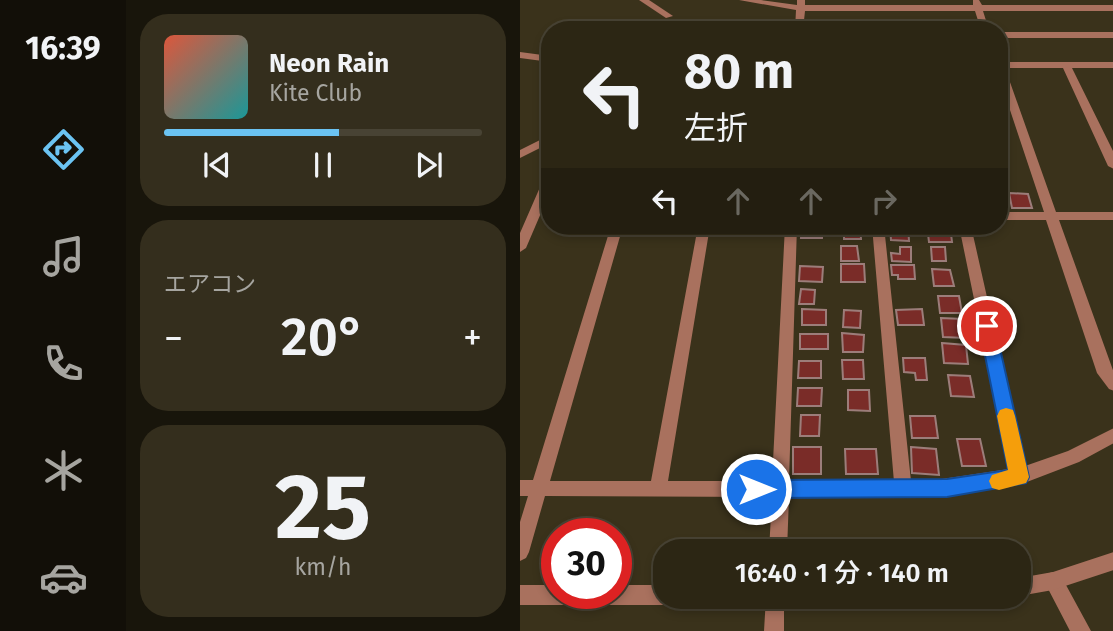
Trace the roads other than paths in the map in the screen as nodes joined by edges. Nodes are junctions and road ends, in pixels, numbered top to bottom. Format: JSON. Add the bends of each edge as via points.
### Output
{"nodes":[{"id":1,"x":643,"y":0,"type":"edge"},
{"id":2,"x":743,"y":0,"type":"edge"},
{"id":3,"x":800,"y":4,"type":"edge"},
{"id":4,"x":860,"y":4,"type":"edge"},
{"id":5,"x":919,"y":4,"type":"edge"},
{"id":6,"x":977,"y":4,"type":"edge"},
{"id":7,"x":1036,"y":4,"type":"edge"},
{"id":8,"x":1093,"y":4,"type":"edge"},
{"id":9,"x":1113,"y":8,"type":"edge"},
{"id":10,"x":669,"y":16,"type":"dead end"},
{"id":11,"x":982,"y":21,"type":"edge"},
{"id":12,"x":1008,"y":34,"type":"edge"},
{"id":13,"x":1113,"y":35,"type":"edge"},
{"id":14,"x":520,"y":55,"type":"edge"},
{"id":15,"x":541,"y":58,"type":"edge"},
{"id":16,"x":1066,"y":65,"type":"junction"},
{"id":17,"x":1113,"y":65,"type":"edge"},
{"id":18,"x":1008,"y":66,"type":"edge"},
{"id":19,"x":1008,"y":90,"type":"edge"},
{"id":20,"x":541,"y":143,"type":"edge"},
{"id":21,"x":520,"y":155,"type":"edge"},
{"id":22,"x":1113,"y":166,"type":"edge"},
{"id":23,"x":541,"y":200,"type":"edge"},
{"id":24,"x":1008,"y":216,"type":"edge"},
{"id":25,"x":1050,"y":216,"type":"junction"},
{"id":26,"x":1113,"y":216,"type":"edge"},
{"id":27,"x":534,"y":217,"type":"junction"},
{"id":28,"x":541,"y":217,"type":"edge"},
{"id":29,"x":614,"y":235,"type":"edge"},
{"id":30,"x":702,"y":235,"type":"edge"},
{"id":31,"x":791,"y":235,"type":"edge"},
{"id":32,"x":879,"y":235,"type":"edge"},
{"id":33,"x":967,"y":235,"type":"edge"},
{"id":34,"x":520,"y":248,"type":"edge"},
{"id":35,"x":1113,"y":385,"type":"edge"},
{"id":36,"x":1113,"y":435,"type":"edge"},
{"id":37,"x":1019,"y":477,"type":"junction"},
{"id":38,"x":520,"y":488,"type":"edge"},
{"id":39,"x":539,"y":488,"type":"junction"},
{"id":40,"x":658,"y":488,"type":"junction"},
{"id":41,"x":903,"y":488,"type":"junction"},
{"id":42,"x":781,"y":489,"type":"junction"},
{"id":43,"x":779,"y":539,"type":"edge"},
{"id":44,"x":520,"y":552,"type":"edge"},
{"id":45,"x":1113,"y":561,"type":"edge"},
{"id":46,"x":1053,"y":582,"type":"junction"},
{"id":47,"x":1031,"y":585,"type":"edge"},
{"id":48,"x":520,"y":595,"type":"edge"},
{"id":49,"x":653,"y":595,"type":"edge"},
{"id":50,"x":775,"y":609,"type":"edge"},
{"id":51,"x":774,"y":631,"type":"edge"},
{"id":52,"x":1081,"y":631,"type":"edge"}],
"edges":[{"from":1,"to":10,"type":"street"},
{"from":2,"to":3,"type":"street"},
{"from":3,"to":4,"type":"street"},
{"from":4,"to":5,"type":"street"},
{"from":5,"to":6,"type":"street"},
{"from":6,"to":7,"type":"street"},
{"from":6,"to":11,"type":"street"},
{"from":7,"to":8,"type":"street"},
{"from":8,"to":9,"type":"street"},
{"from":12,"to":13,"type":"street"},
{"from":14,"to":15,"type":"street"},
{"from":16,"to":17,"type":"street"},
{"from":16,"to":18,"type":"street"},
{"from":16,"to":22,"type":"street"},
{"from":19,"to":25,"type":"street"},
{"from":20,"to":21,"type":"street"},
{"from":23,"to":27,"type":"street"},
{"from":24,"to":25,"type":"street"},
{"from":25,"to":26,"type":"street"},
{"from":25,"to":35,"type":"street"},
{"from":27,"to":28,"type":"street"},
{"from":27,"to":34,"type":"street"},
{"from":29,"to":39,"type":"street"},
{"from":30,"to":40,"type":"street"},
{"from":31,"to":42,"type":"street"},
{"from":32,"to":41,"type":"street"},
{"from":33,"to":37,"type":"street"},
{"from":36,"to":37,"type":"street","via":[[1091,450]]},
{"from":37,"to":41,"type":"street","via":[[947,488]]},
{"from":38,"to":39,"type":"street"},
{"from":39,"to":40,"type":"street"},
{"from":39,"to":44,"type":"street"},
{"from":40,"to":42,"type":"street"},
{"from":41,"to":42,"type":"street"},
{"from":42,"to":43,"type":"street"},
{"from":45,"to":46,"type":"street"},
{"from":46,"to":47,"type":"street"},
{"from":46,"to":52,"type":"street"},
{"from":48,"to":49,"type":"street"},
{"from":50,"to":51,"type":"street"}]}
